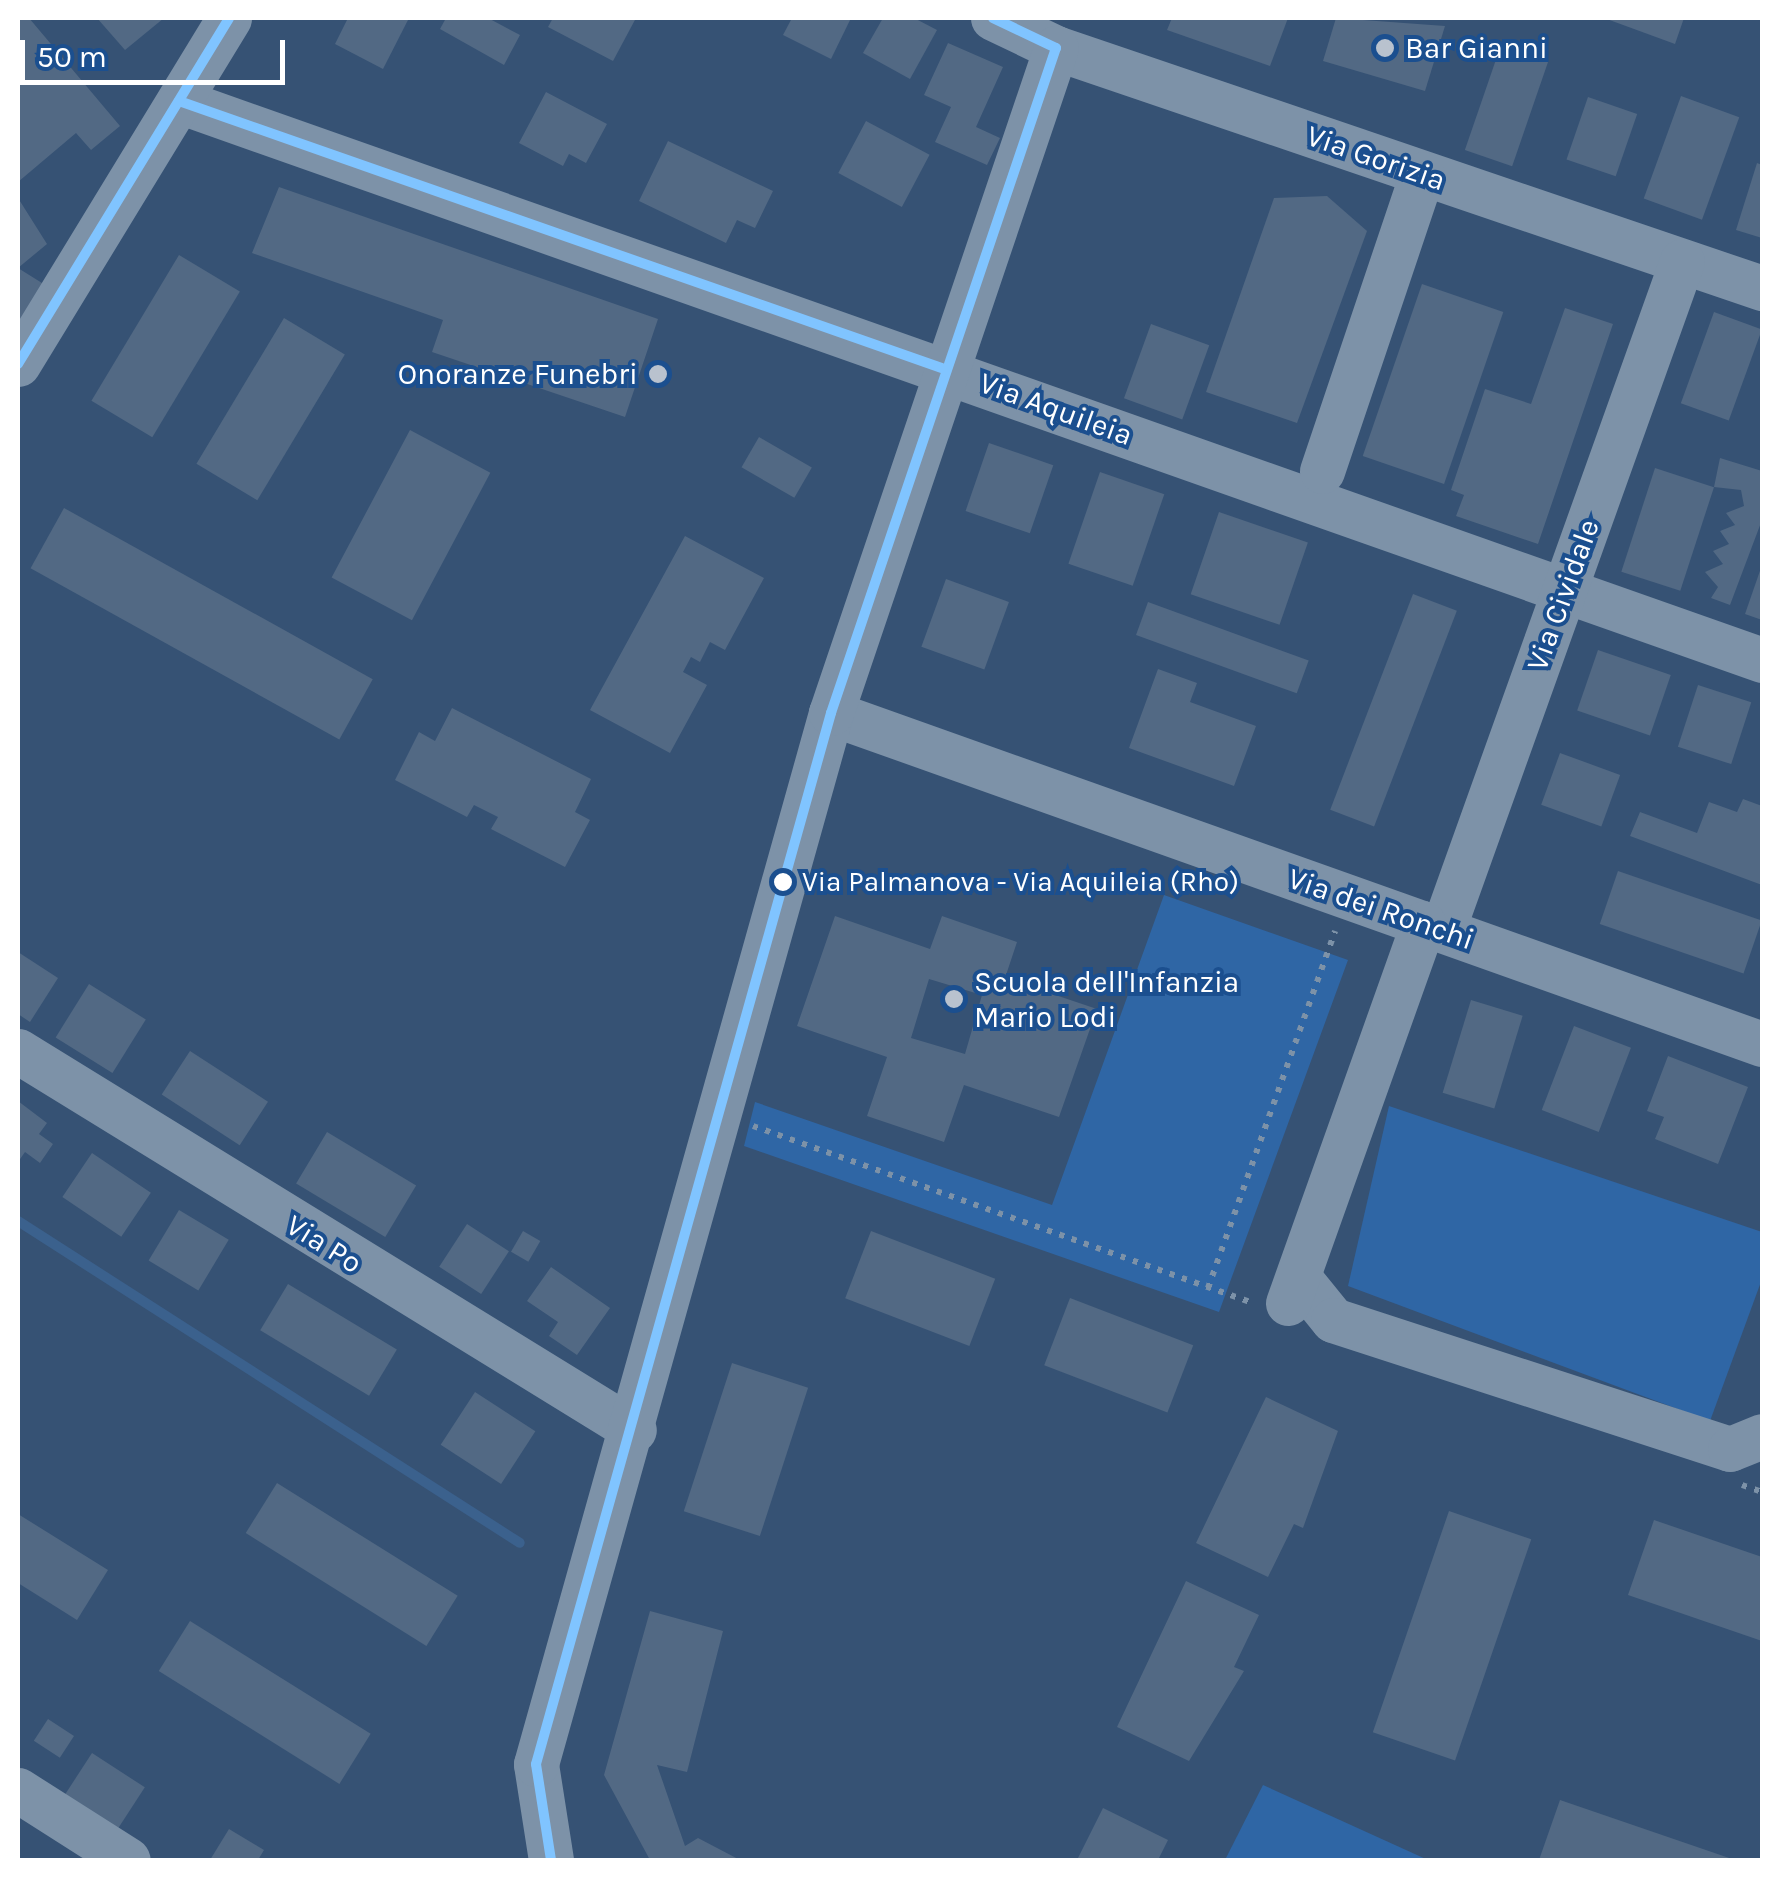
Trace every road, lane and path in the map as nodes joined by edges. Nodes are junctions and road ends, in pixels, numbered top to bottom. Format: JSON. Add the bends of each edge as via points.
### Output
{"nodes":[{"id":1,"x":229,"y":18,"type":"edge"},
{"id":2,"x":993,"y":18,"type":"edge"},
{"id":3,"x":1056,"y":48,"type":"junction"},
{"id":4,"x":180,"y":101,"type":"junction"},
{"id":5,"x":1422,"y":174,"type":"junction"},
{"id":6,"x":1682,"y":261,"type":"junction"},
{"id":7,"x":1762,"y":288,"type":"edge"},
{"id":8,"x":18,"y":364,"type":"edge"},
{"id":9,"x":942,"y":368,"type":"junction"},
{"id":10,"x":1322,"y":471,"type":"dead end"},
{"id":11,"x":1564,"y":590,"type":"junction"},
{"id":12,"x":1762,"y":660,"type":"edge"},
{"id":13,"x":831,"y":713,"type":"junction"},
{"id":14,"x":1347,"y":898,"type":"junction"},
{"id":15,"x":1433,"y":926,"type":"junction"},
{"id":16,"x":1762,"y":1044,"type":"edge"},
{"id":17,"x":18,"y":1051,"type":"edge"},
{"id":18,"x":718,"y":1114,"type":"junction"},
{"id":19,"x":1208,"y":1288,"type":"junction"},
{"id":20,"x":1291,"y":1296,"type":"junction"},
{"id":21,"x":634,"y":1430,"type":"junction"},
{"id":22,"x":1762,"y":1436,"type":"edge"},
{"id":23,"x":18,"y":1790,"type":"edge"},
{"id":24,"x":128,"y":1860,"type":"edge"},
{"id":25,"x":551,"y":1860,"type":"edge"}],
"edges":[{"from":1,"to":4,"type":"street"},
{"from":2,"to":3,"type":"street","name":"Via Gorizia"},
{"from":3,"to":5,"type":"street","name":"Via Gorizia"},
{"from":3,"to":9,"type":"street"},
{"from":4,"to":8,"type":"street"},
{"from":4,"to":9,"type":"street","name":"Via Aquileia"},
{"from":5,"to":6,"type":"street","name":"Via Gorizia"},
{"from":5,"to":10,"type":"street"},
{"from":6,"to":7,"type":"street","name":"Via Gorizia"},
{"from":6,"to":11,"type":"street","name":"Via Cividale"},
{"from":9,"to":11,"type":"street","name":"Via Aquileia"},
{"from":9,"to":13,"type":"street"},
{"from":11,"to":12,"type":"street","name":"Via Aquileia"},
{"from":11,"to":15,"type":"street","name":"Via Cividale"},
{"from":13,"to":14,"type":"street","name":"Via dei Ronchi"},
{"from":13,"to":18,"type":"street"},
{"from":14,"to":15,"type":"street","name":"Via dei Ronchi"},
{"from":14,"to":19,"type":"path"},
{"from":15,"to":16,"type":"street","name":"Via dei Ronchi"},
{"from":15,"to":20,"type":"street","name":"Via Cividale"},
{"from":17,"to":21,"type":"street","name":"Via Po"},
{"from":18,"to":19,"type":"path"},
{"from":18,"to":21,"type":"street"},
{"from":19,"to":20,"type":"path"},
{"from":20,"to":22,"type":"street","via":[[1333,1320],[1730,1449]]},
{"from":21,"to":25,"type":"street","via":[[536,1764]]},
{"from":23,"to":24,"type":"street"}]}
